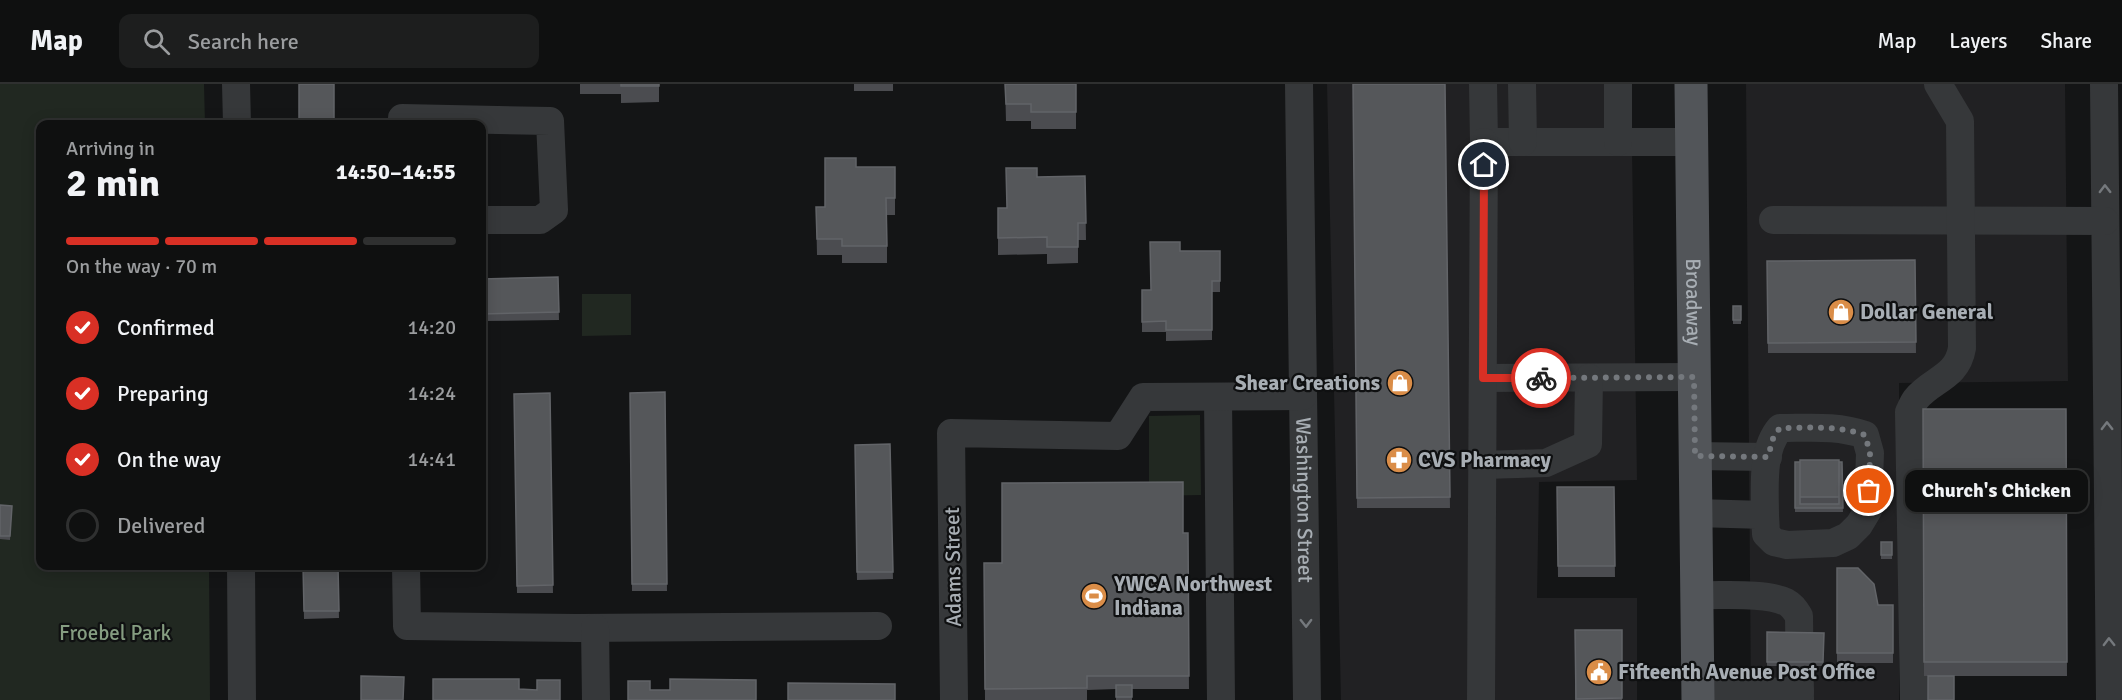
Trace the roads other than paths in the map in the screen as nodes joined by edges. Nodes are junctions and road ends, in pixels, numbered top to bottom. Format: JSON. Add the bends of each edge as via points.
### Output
{"nodes":[{"id":1,"x":236,"y":84,"type":"edge"},
{"id":2,"x":1299,"y":84,"type":"edge"},
{"id":3,"x":1483,"y":84,"type":"edge"},
{"id":4,"x":1522,"y":84,"type":"edge"},
{"id":5,"x":1618,"y":84,"type":"edge"},
{"id":6,"x":1691,"y":84,"type":"edge"},
{"id":7,"x":1938,"y":84,"type":"edge"},
{"id":8,"x":2104,"y":84,"type":"edge"},
{"id":9,"x":237,"y":120,"type":"edge"},
{"id":10,"x":402,"y":120,"type":"edge"},
{"id":11,"x":1484,"y":142,"type":"junction"},
{"id":12,"x":1522,"y":142,"type":"junction"},
{"id":13,"x":1618,"y":142,"type":"junction"},
{"id":14,"x":1692,"y":142,"type":"junction"},
{"id":15,"x":486,"y":220,"type":"edge"},
{"id":16,"x":1773,"y":220,"type":"dead end"},
{"id":17,"x":1960,"y":220,"type":"junction"},
{"id":18,"x":2105,"y":221,"type":"junction"},
{"id":19,"x":1694,"y":377,"type":"junction"},
{"id":20,"x":1483,"y":378,"type":"junction"},
{"id":21,"x":1589,"y":378,"type":"junction"},
{"id":22,"x":1303,"y":396,"type":"junction"},
{"id":23,"x":1218,"y":397,"type":"junction"},
{"id":24,"x":1695,"y":456,"type":"junction"},
{"id":25,"x":1768,"y":457,"type":"junction"},
{"id":26,"x":2115,"y":461,"type":"edge"},
{"id":27,"x":1482,"y":465,"type":"junction"},
{"id":28,"x":1696,"y":513,"type":"junction"},
{"id":29,"x":1765,"y":515,"type":"junction"},
{"id":30,"x":241,"y":570,"type":"edge"},
{"id":31,"x":406,"y":570,"type":"edge"},
{"id":32,"x":1697,"y":595,"type":"junction"},
{"id":33,"x":878,"y":626,"type":"dead end"},
{"id":34,"x":595,"y":628,"type":"junction"},
{"id":35,"x":1698,"y":696,"type":"edge"},
{"id":36,"x":1800,"y":696,"type":"edge"},
{"id":37,"x":242,"y":700,"type":"edge"},
{"id":38,"x":596,"y":700,"type":"edge"},
{"id":39,"x":954,"y":700,"type":"edge"},
{"id":40,"x":1221,"y":700,"type":"edge"},
{"id":41,"x":1307,"y":700,"type":"edge"},
{"id":42,"x":1481,"y":700,"type":"edge"},
{"id":43,"x":1914,"y":700,"type":"edge"},
{"id":44,"x":2110,"y":700,"type":"edge"}],
"edges":[{"from":1,"to":9,"type":"street"},
{"from":2,"to":22,"type":"street","name":"Washington Street"},
{"from":3,"to":11,"type":"street"},
{"from":4,"to":12,"type":"street"},
{"from":5,"to":13,"type":"street"},
{"from":6,"to":14,"type":"main road","name":"Broadway"},
{"from":7,"to":17,"type":"street","via":[[1960,121]]},
{"from":18,"to":8,"type":"street","one_way":true},
{"from":10,"to":15,"type":"street","via":[[550,121],[554,210],[540,220]]},
{"from":11,"to":12,"type":"street"},
{"from":11,"to":20,"type":"street"},
{"from":12,"to":13,"type":"street"},
{"from":13,"to":14,"type":"street"},
{"from":14,"to":19,"type":"main road","name":"Broadway"},
{"from":16,"to":17,"type":"street"},
{"from":17,"to":18,"type":"street"},
{"from":17,"to":43,"type":"street","via":[[1960,356],[1953,369],[1916,399],[1909,412]]},
{"from":26,"to":18,"type":"street","one_way":true},
{"from":19,"to":21,"type":"street"},
{"from":19,"to":24,"type":"main road","name":"Broadway"},
{"from":20,"to":21,"type":"street"},
{"from":20,"to":27,"type":"street"},
{"from":21,"to":27,"type":"street","via":[[1588,444],[1546,463]]},
{"from":22,"to":23,"type":"street"},
{"from":22,"to":41,"type":"street","name":"Washington Street","one_way":true},
{"from":23,"to":39,"type":"street","name":"Adams Street","via":[[1143,397],[1118,436],[951,433]]},
{"from":23,"to":40,"type":"street"},
{"from":24,"to":25,"type":"street"},
{"from":24,"to":28,"type":"main road","name":"Broadway"},
{"from":25,"to":29,"type":"street"},
{"from":25,"to":29,"type":"street","via":[[1780,428],[1850,429],[1865,435],[1870,453],[1868,510],[1848,536],[1833,543],[1774,542],[1766,534]]},
{"from":44,"to":26,"type":"street","one_way":true},
{"from":27,"to":42,"type":"street"},
{"from":28,"to":29,"type":"street"},
{"from":28,"to":32,"type":"main road","name":"Broadway"},
{"from":30,"to":37,"type":"street"},
{"from":31,"to":34,"type":"street","via":[[407,626]]},
{"from":32,"to":35,"type":"main road","name":"Broadway"},
{"from":32,"to":36,"type":"street","via":[[1765,598],[1793,607],[1799,616]]},
{"from":33,"to":34,"type":"street"},
{"from":34,"to":38,"type":"street"},
{"from":35,"to":36,"type":"street"}]}
